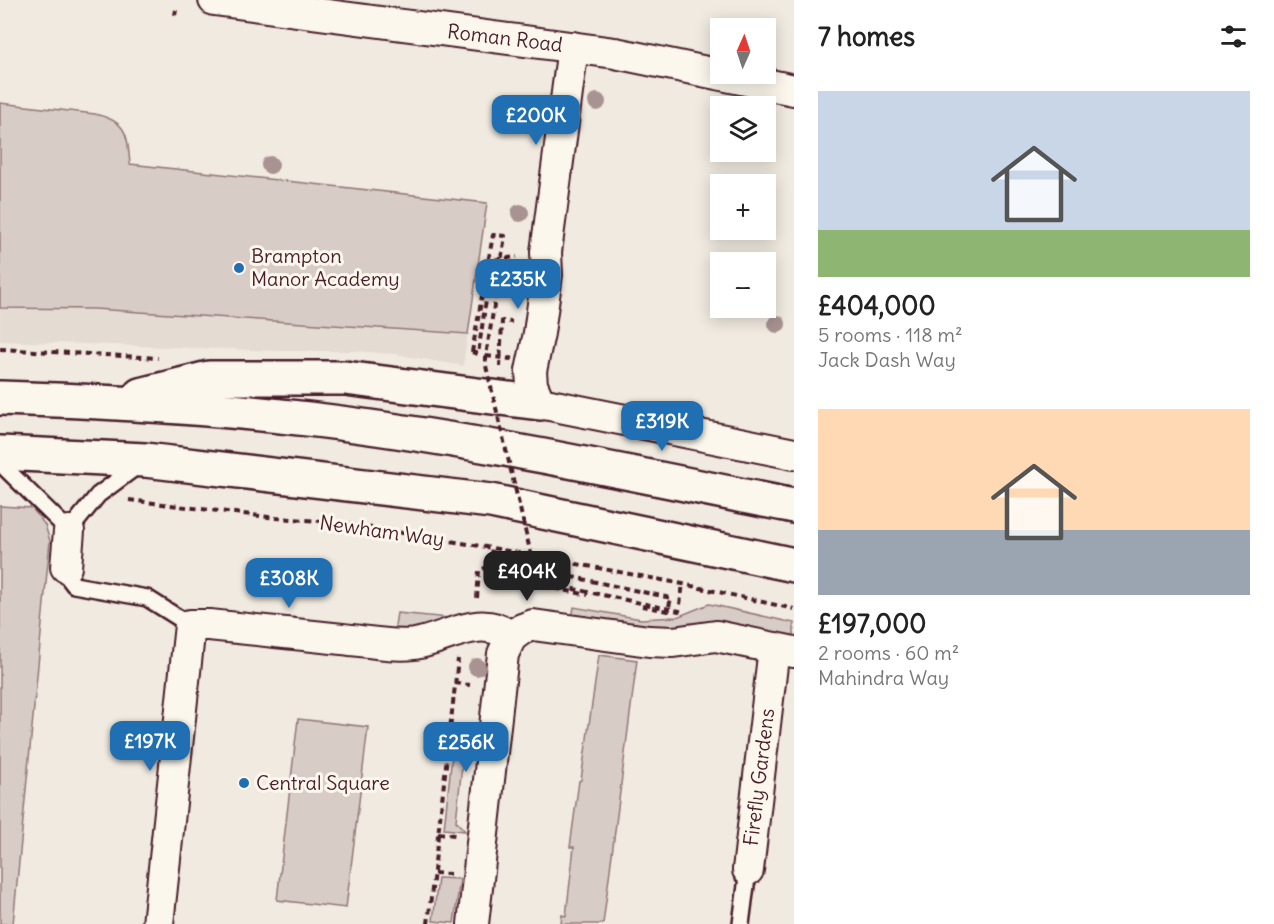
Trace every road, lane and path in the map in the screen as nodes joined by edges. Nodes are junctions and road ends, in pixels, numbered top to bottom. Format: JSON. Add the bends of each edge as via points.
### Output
{"nodes":[{"id":1,"x":214,"y":0,"type":"edge"},
{"id":2,"x":573,"y":47,"type":"junction"},
{"id":3,"x":794,"y":90,"type":"edge"},
{"id":4,"x":535,"y":254,"type":"junction"},
{"id":5,"x":501,"y":327,"type":"dead end"},
{"id":6,"x":499,"y":352,"type":"dead end"},
{"id":7,"x":511,"y":353,"type":"dead end"},
{"id":8,"x":486,"y":356,"type":"junction"},
{"id":9,"x":0,"y":398,"type":"edge"},
{"id":10,"x":115,"y":402,"type":"junction"},
{"id":11,"x":540,"y":403,"type":"junction"},
{"id":12,"x":0,"y":453,"type":"edge"},
{"id":13,"x":794,"y":454,"type":"edge"},
{"id":14,"x":145,"y":460,"type":"junction"},
{"id":15,"x":0,"y":463,"type":"edge"},
{"id":16,"x":98,"y":495,"type":"junction"},
{"id":17,"x":794,"y":506,"type":"edge"},
{"id":18,"x":69,"y":531,"type":"junction"},
{"id":19,"x":492,"y":548,"type":"junction"},
{"id":20,"x":794,"y":565,"type":"edge"},
{"id":21,"x":66,"y":567,"type":"joint"},
{"id":22,"x":489,"y":567,"type":"junction"},
{"id":23,"x":538,"y":584,"type":"junction"},
{"id":24,"x":683,"y":584,"type":"junction"},
{"id":25,"x":487,"y":600,"type":"dead end"},
{"id":26,"x":794,"y":609,"type":"edge"},
{"id":27,"x":190,"y":625,"type":"junction"},
{"id":28,"x":511,"y":637,"type":"junction"},
{"id":29,"x":459,"y":648,"type":"dead end"},
{"id":30,"x":784,"y":650,"type":"edge"},
{"id":31,"x":455,"y":683,"type":"junction"},
{"id":32,"x":474,"y":685,"type":"dead end"},
{"id":33,"x":448,"y":749,"type":"junction"},
{"id":34,"x":466,"y":752,"type":"dead end"},
{"id":35,"x":748,"y":870,"type":"joint"},
{"id":36,"x":158,"y":924,"type":"edge"},
{"id":37,"x":428,"y":924,"type":"edge"},
{"id":38,"x":473,"y":924,"type":"edge"},
{"id":39,"x":741,"y":924,"type":"edge"}],
"edges":[{"from":1,"to":2,"type":"street","name":"Roman Road"},
{"from":2,"to":3,"type":"street","name":"Roman Road"},
{"from":2,"to":4,"type":"street"},
{"from":4,"to":8,"type":"path","bridge":true,"via":[[492,260],[478,354],[472,352],[492,235],[505,236]]},
{"from":4,"to":11,"type":"street","via":[[547,274],[531,371]]},
{"from":5,"to":6,"type":"path"},
{"from":7,"to":8,"type":"path","bridge":true,"via":[[510,359]]},
{"from":8,"to":23,"type":"path","bridge":true},
{"from":9,"to":10,"type":"highway"},
{"from":10,"to":11,"type":"highway","via":[[209,378],[297,377],[345,378]]},
{"from":10,"to":17,"type":"highway","via":[[307,419],[478,443]]},
{"from":11,"to":13,"type":"street"},
{"from":12,"to":14,"type":"highway"},
{"from":14,"to":16,"type":"lane"},
{"from":14,"to":20,"type":"highway","via":[[490,501]]},
{"from":15,"to":18,"type":"lane"},
{"from":16,"to":18,"type":"lane"},
{"from":16,"to":19,"type":"path","name":"Newham Way","via":[[337,522]]},
{"from":18,"to":21,"type":"street"},
{"from":19,"to":22,"type":"path"},
{"from":19,"to":24,"type":"path","name":"Newham Way"},
{"from":21,"to":27,"type":"lane","via":[[74,585],[147,598]]},
{"from":22,"to":23,"type":"path","bridge":true,"via":[[494,572],[504,574],[524,578],[526,567],[500,562],[497,577]]},
{"from":22,"to":25,"type":"path","via":[[479,571],[477,590],[477,599]]},
{"from":23,"to":24,"type":"path","bridge":true,"via":[[668,611],[671,598],[540,570],[545,582],[653,606],[679,611]]},
{"from":24,"to":26,"type":"path","name":"Newham Way"},
{"from":27,"to":28,"type":"street","via":[[384,643],[414,644],[469,627],[502,630]]},
{"from":27,"to":36,"type":"street"},
{"from":28,"to":30,"type":"street","via":[[533,625],[649,641],[716,636]]},
{"from":28,"to":38,"type":"street","via":[[503,654]]},
{"from":29,"to":31,"type":"path"},
{"from":30,"to":35,"type":"street","name":"Firefly Gardens"},
{"from":31,"to":32,"type":"path"},
{"from":31,"to":33,"type":"path"},
{"from":33,"to":34,"type":"path"},
{"from":33,"to":37,"type":"path"},
{"from":35,"to":39,"type":"lane"}]}
